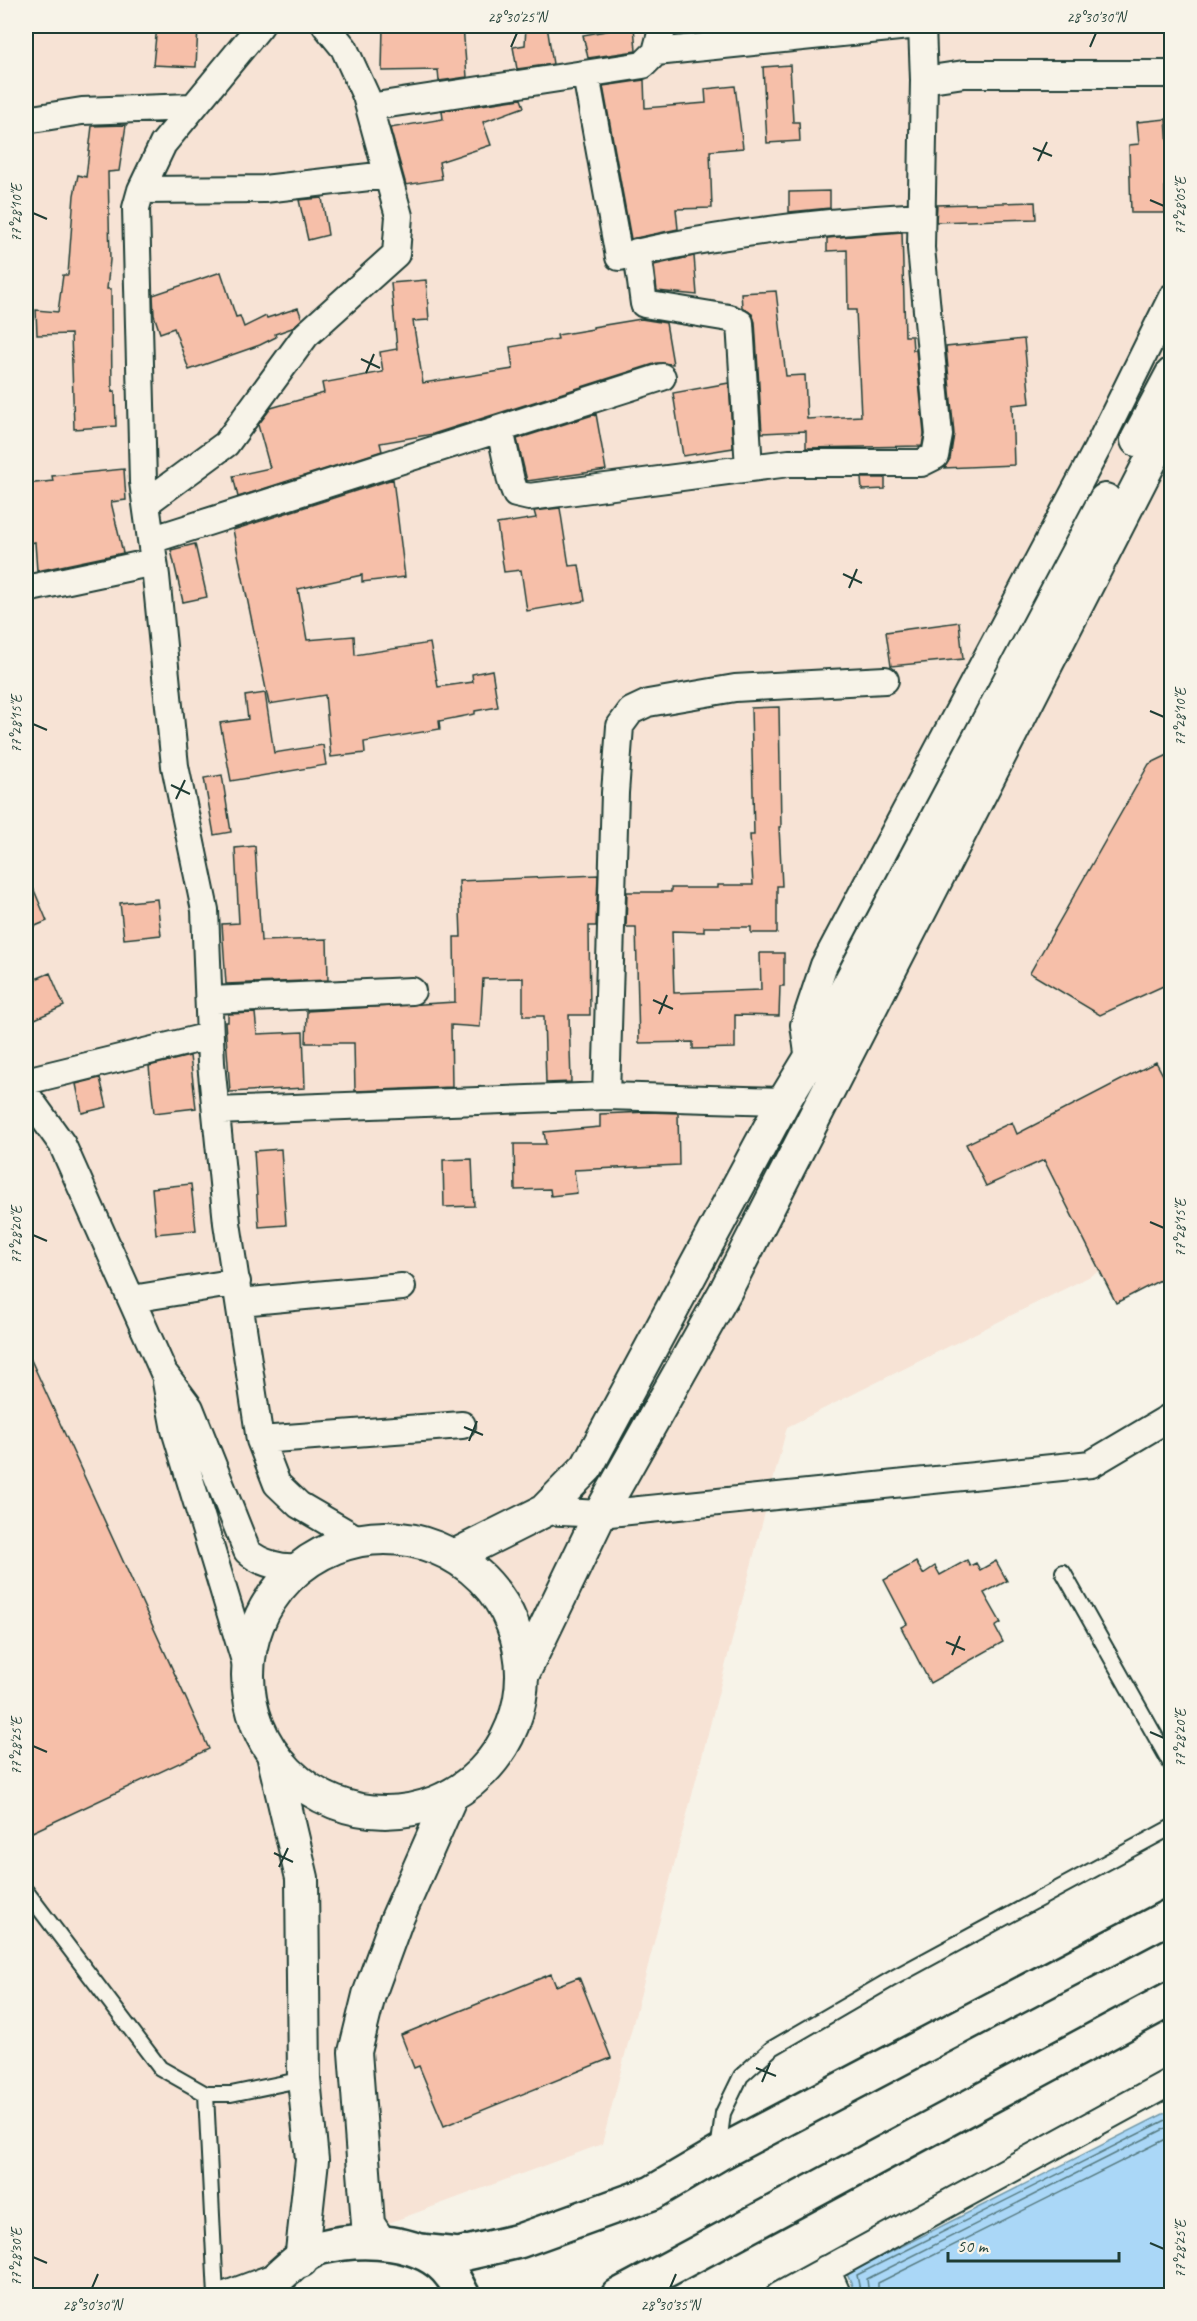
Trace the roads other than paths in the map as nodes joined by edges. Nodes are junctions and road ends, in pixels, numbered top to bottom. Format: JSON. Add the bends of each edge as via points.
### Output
{"nodes":[{"id":1,"x":260,"y":26,"type":"edge"},
{"id":2,"x":326,"y":26,"type":"edge"},
{"id":3,"x":663,"y":26,"type":"edge"},
{"id":4,"x":909,"y":26,"type":"edge"},
{"id":5,"x":922,"y":26,"type":"edge"},
{"id":6,"x":656,"y":52,"type":"junction"},
{"id":7,"x":1172,"y":74,"type":"edge"},
{"id":8,"x":586,"y":75,"type":"junction"},
{"id":9,"x":924,"y":80,"type":"junction"},
{"id":10,"x":192,"y":107,"type":"junction"},
{"id":11,"x":369,"y":107,"type":"junction"},
{"id":12,"x":26,"y":120,"type":"edge"},
{"id":13,"x":387,"y":175,"type":"junction"},
{"id":14,"x":141,"y":190,"type":"junction"},
{"id":15,"x":921,"y":216,"type":"junction"},
{"id":16,"x":637,"y":252,"type":"junction"},
{"id":17,"x":1172,"y":297,"type":"edge"},
{"id":18,"x":1172,"y":375,"type":"edge"},
{"id":19,"x":662,"y":377,"type":"dead end"},
{"id":20,"x":1172,"y":420,"type":"edge"},
{"id":21,"x":500,"y":429,"type":"junction"},
{"id":22,"x":749,"y":468,"type":"junction"},
{"id":23,"x":146,"y":503,"type":"junction"},
{"id":24,"x":152,"y":551,"type":"junction"},
{"id":25,"x":26,"y":589,"type":"edge"},
{"id":26,"x":885,"y":680,"type":"dead end"},
{"id":27,"x":412,"y":991,"type":"dead end"},
{"id":28,"x":210,"y":1000,"type":"junction"},
{"id":29,"x":210,"y":1035,"type":"junction"},
{"id":30,"x":809,"y":1060,"type":"junction"},
{"id":31,"x":26,"y":1081,"type":"edge"},
{"id":32,"x":26,"y":1094,"type":"edge"},
{"id":33,"x":606,"y":1096,"type":"junction"},
{"id":34,"x":784,"y":1101,"type":"junction"},
{"id":35,"x":216,"y":1111,"type":"junction"},
{"id":36,"x":402,"y":1287,"type":"dead end"},
{"id":37,"x":238,"y":1292,"type":"junction"},
{"id":38,"x":132,"y":1299,"type":"junction"},
{"id":39,"x":164,"y":1373,"type":"junction"},
{"id":40,"x":1172,"y":1416,"type":"edge"},
{"id":41,"x":462,"y":1425,"type":"dead end"},
{"id":42,"x":261,"y":1440,"type":"junction"},
{"id":43,"x":544,"y":1511,"type":"junction"},
{"id":44,"x":600,"y":1514,"type":"junction"},
{"id":45,"x":359,"y":1540,"type":"junction"},
{"id":46,"x":454,"y":1556,"type":"junction"},
{"id":47,"x":301,"y":1566,"type":"junction"},
{"id":48,"x":1063,"y":1572,"type":"dead end"},
{"id":49,"x":248,"y":1671,"type":"junction"},
{"id":50,"x":522,"y":1676,"type":"junction"},
{"id":51,"x":274,"y":1757,"type":"junction"},
{"id":52,"x":1172,"y":1766,"type":"edge"},
{"id":53,"x":451,"y":1796,"type":"junction"},
{"id":54,"x":1172,"y":1827,"type":"edge"},
{"id":55,"x":26,"y":1891,"type":"edge"},
{"id":56,"x":1172,"y":1916,"type":"edge"},
{"id":57,"x":1172,"y":1998,"type":"edge"},
{"id":58,"x":304,"y":2079,"type":"junction"},
{"id":59,"x":1172,"y":2080,"type":"edge"},
{"id":60,"x":206,"y":2094,"type":"junction"},
{"id":61,"x":718,"y":2154,"type":"junction"},
{"id":62,"x":379,"y":2241,"type":"junction"},
{"id":63,"x":420,"y":2251,"type":"junction"},
{"id":64,"x":826,"y":2269,"type":"junction"},
{"id":65,"x":280,"y":2277,"type":"edge"},
{"id":66,"x":216,"y":2295,"type":"edge"},
{"id":67,"x":223,"y":2295,"type":"edge"},
{"id":68,"x":463,"y":2295,"type":"edge"},
{"id":69,"x":618,"y":2295,"type":"edge"},
{"id":70,"x":779,"y":2295,"type":"edge"},
{"id":71,"x":838,"y":2295,"type":"edge"}],
"edges":[{"from":1,"to":10,"type":"street"},
{"from":2,"to":11,"type":"street","via":[[344,48]]},
{"from":3,"to":6,"type":"street"},
{"from":4,"to":6,"type":"street"},
{"from":5,"to":9,"type":"street"},
{"from":6,"to":8,"type":"street","via":[[643,65]]},
{"from":7,"to":9,"type":"street","via":[[964,74]]},
{"from":8,"to":11,"type":"street"},
{"from":8,"to":16,"type":"street","via":[[619,257]]},
{"from":9,"to":15,"type":"street"},
{"from":10,"to":12,"type":"street","via":[[82,111]]},
{"from":10,"to":14,"type":"street","via":[[163,144]]},
{"from":11,"to":13,"type":"street"},
{"from":13,"to":14,"type":"street","via":[[264,189]]},
{"from":13,"to":23,"type":"street","via":[[399,216],[396,254],[306,335],[226,444]]},
{"from":14,"to":23,"type":"street","via":[[136,208],[138,364]]},
{"from":15,"to":16,"type":"street","via":[[831,221],[685,241]]},
{"from":15,"to":22,"type":"street","via":[[939,435],[935,456],[921,463],[789,463]]},
{"from":16,"to":22,"type":"street","via":[[644,304],[740,323]]},
{"from":17,"to":30,"type":"street","via":[[1097,449],[824,965],[804,1025]]},
{"from":18,"to":30,"type":"street"},
{"from":19,"to":21,"type":"street"},
{"from":20,"to":44,"type":"street","via":[[725,1292]]},
{"from":21,"to":22,"type":"street","via":[[510,481],[516,494],[529,497]]},
{"from":21,"to":24,"type":"street"},
{"from":23,"to":24,"type":"street"},
{"from":24,"to":25,"type":"street"},
{"from":24,"to":28,"type":"street","via":[[175,766],[205,910]]},
{"from":26,"to":33,"type":"street","via":[[735,688],[692,695],[648,703],[631,711],[620,726]]},
{"from":27,"to":28,"type":"street"},
{"from":28,"to":29,"type":"street"},
{"from":29,"to":31,"type":"street"},
{"from":29,"to":35,"type":"street"},
{"from":30,"to":34,"type":"street"},
{"from":32,"to":38,"type":"street","via":[[62,1144]]},
{"from":33,"to":34,"type":"street"},
{"from":33,"to":35,"type":"street"},
{"from":34,"to":43,"type":"street","via":[[587,1467]]},
{"from":35,"to":37,"type":"street"},
{"from":36,"to":37,"type":"street"},
{"from":37,"to":38,"type":"street"},
{"from":37,"to":42,"type":"street"},
{"from":38,"to":39,"type":"street"},
{"from":39,"to":47,"type":"street","via":[[190,1408],[247,1551],[263,1561],[293,1568]]},
{"from":39,"to":49,"type":"street","via":[[175,1430]]},
{"from":40,"to":44,"type":"street","via":[[1091,1464]]},
{"from":41,"to":42,"type":"street"},
{"from":42,"to":45,"type":"street","via":[[277,1484],[299,1505]]},
{"from":43,"to":44,"type":"street"},
{"from":43,"to":46,"type":"street"},
{"from":44,"to":50,"type":"street"},
{"from":45,"to":46,"type":"street","via":[[413,1541]]},
{"from":45,"to":47,"type":"street","via":[[328,1550]]},
{"from":46,"to":50,"type":"street","via":[[482,1578],[504,1607],[518,1640]]},
{"from":47,"to":49,"type":"street","via":[[273,1596],[255,1632]]},
{"from":48,"to":52,"type":"lane"},
{"from":49,"to":51,"type":"street","via":[[254,1716]]},
{"from":50,"to":53,"type":"street","via":[[517,1712],[502,1746],[480,1774]]},
{"from":51,"to":53,"type":"street","via":[[301,1785],[336,1804],[375,1813],[414,1810]]},
{"from":51,"to":58,"type":"street","via":[[302,1878]]},
{"from":53,"to":62,"type":"street","via":[[396,1921],[369,1995],[355,2052],[368,2224]]},
{"from":54,"to":61,"type":"lane","via":[[771,2049],[741,2076],[723,2114]]},
{"from":55,"to":60,"type":"lane","via":[[160,2068]]},
{"from":56,"to":61,"type":"main road"},
{"from":57,"to":69,"type":"main road"},
{"from":58,"to":60,"type":"lane","via":[[231,2094]]},
{"from":58,"to":65,"type":"street","via":[[312,2160]]},
{"from":59,"to":64,"type":"street"},
{"from":60,"to":66,"type":"lane"},
{"from":61,"to":63,"type":"main road","via":[[652,2193],[519,2241],[458,2255]]},
{"from":62,"to":63,"type":"main road"},
{"from":62,"to":65,"type":"main road","via":[[320,2248]]},
{"from":63,"to":68,"type":"main road","via":[[450,2274]]},
{"from":64,"to":70,"type":"street"},
{"from":64,"to":71,"type":"street"},
{"from":65,"to":67,"type":"street"}]}
